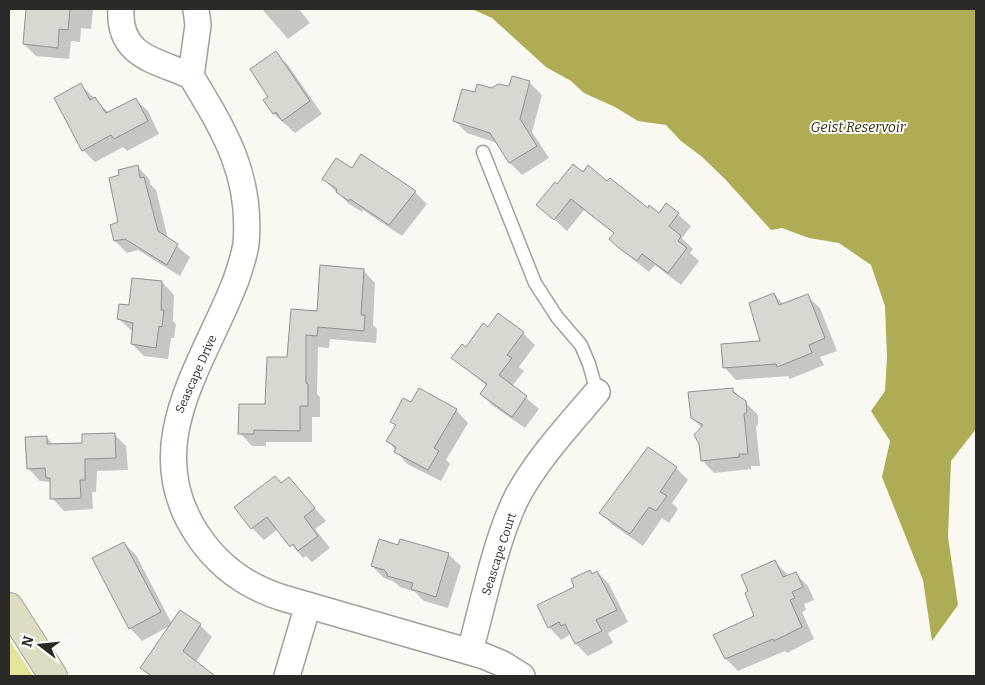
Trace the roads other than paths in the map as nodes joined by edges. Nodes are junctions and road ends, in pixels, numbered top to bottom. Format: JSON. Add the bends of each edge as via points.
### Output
{"nodes":[{"id":1,"x":121,"y":9,"type":"edge"},
{"id":2,"x":196,"y":9,"type":"edge"},
{"id":3,"x":191,"y":76,"type":"junction"},
{"id":4,"x":483,"y":152,"type":"dead end"},
{"id":5,"x":596,"y":392,"type":"joint"},
{"id":6,"x":308,"y":605,"type":"junction"},
{"id":7,"x":9,"y":607,"type":"edge"},
{"id":8,"x":470,"y":652,"type":"junction"},
{"id":9,"x":53,"y":676,"type":"edge"},
{"id":10,"x":287,"y":676,"type":"edge"},
{"id":11,"x":522,"y":676,"type":"edge"}],
"edges":[{"from":1,"to":3,"type":"street","via":[[121,29],[133,49]]},
{"from":2,"to":3,"type":"street","via":[[198,25]]},
{"from":3,"to":6,"type":"street","name":"Seascape Drive","via":[[232,148],[244,194],[247,223],[241,271],[177,418],[173,447],[176,485],[188,521],[217,560],[255,588]]},
{"from":4,"to":5,"type":"lane","via":[[535,283],[557,317],[581,345]]},
{"from":5,"to":8,"type":"street","name":"Seascape Court","via":[[550,447],[518,497],[506,524]]},
{"from":6,"to":8,"type":"street","name":"Seascape Drive"},
{"from":6,"to":10,"type":"street"},
{"from":7,"to":9,"type":"main road"},
{"from":8,"to":11,"type":"street","name":"Seascape Drive","via":[[503,664]]}]}
